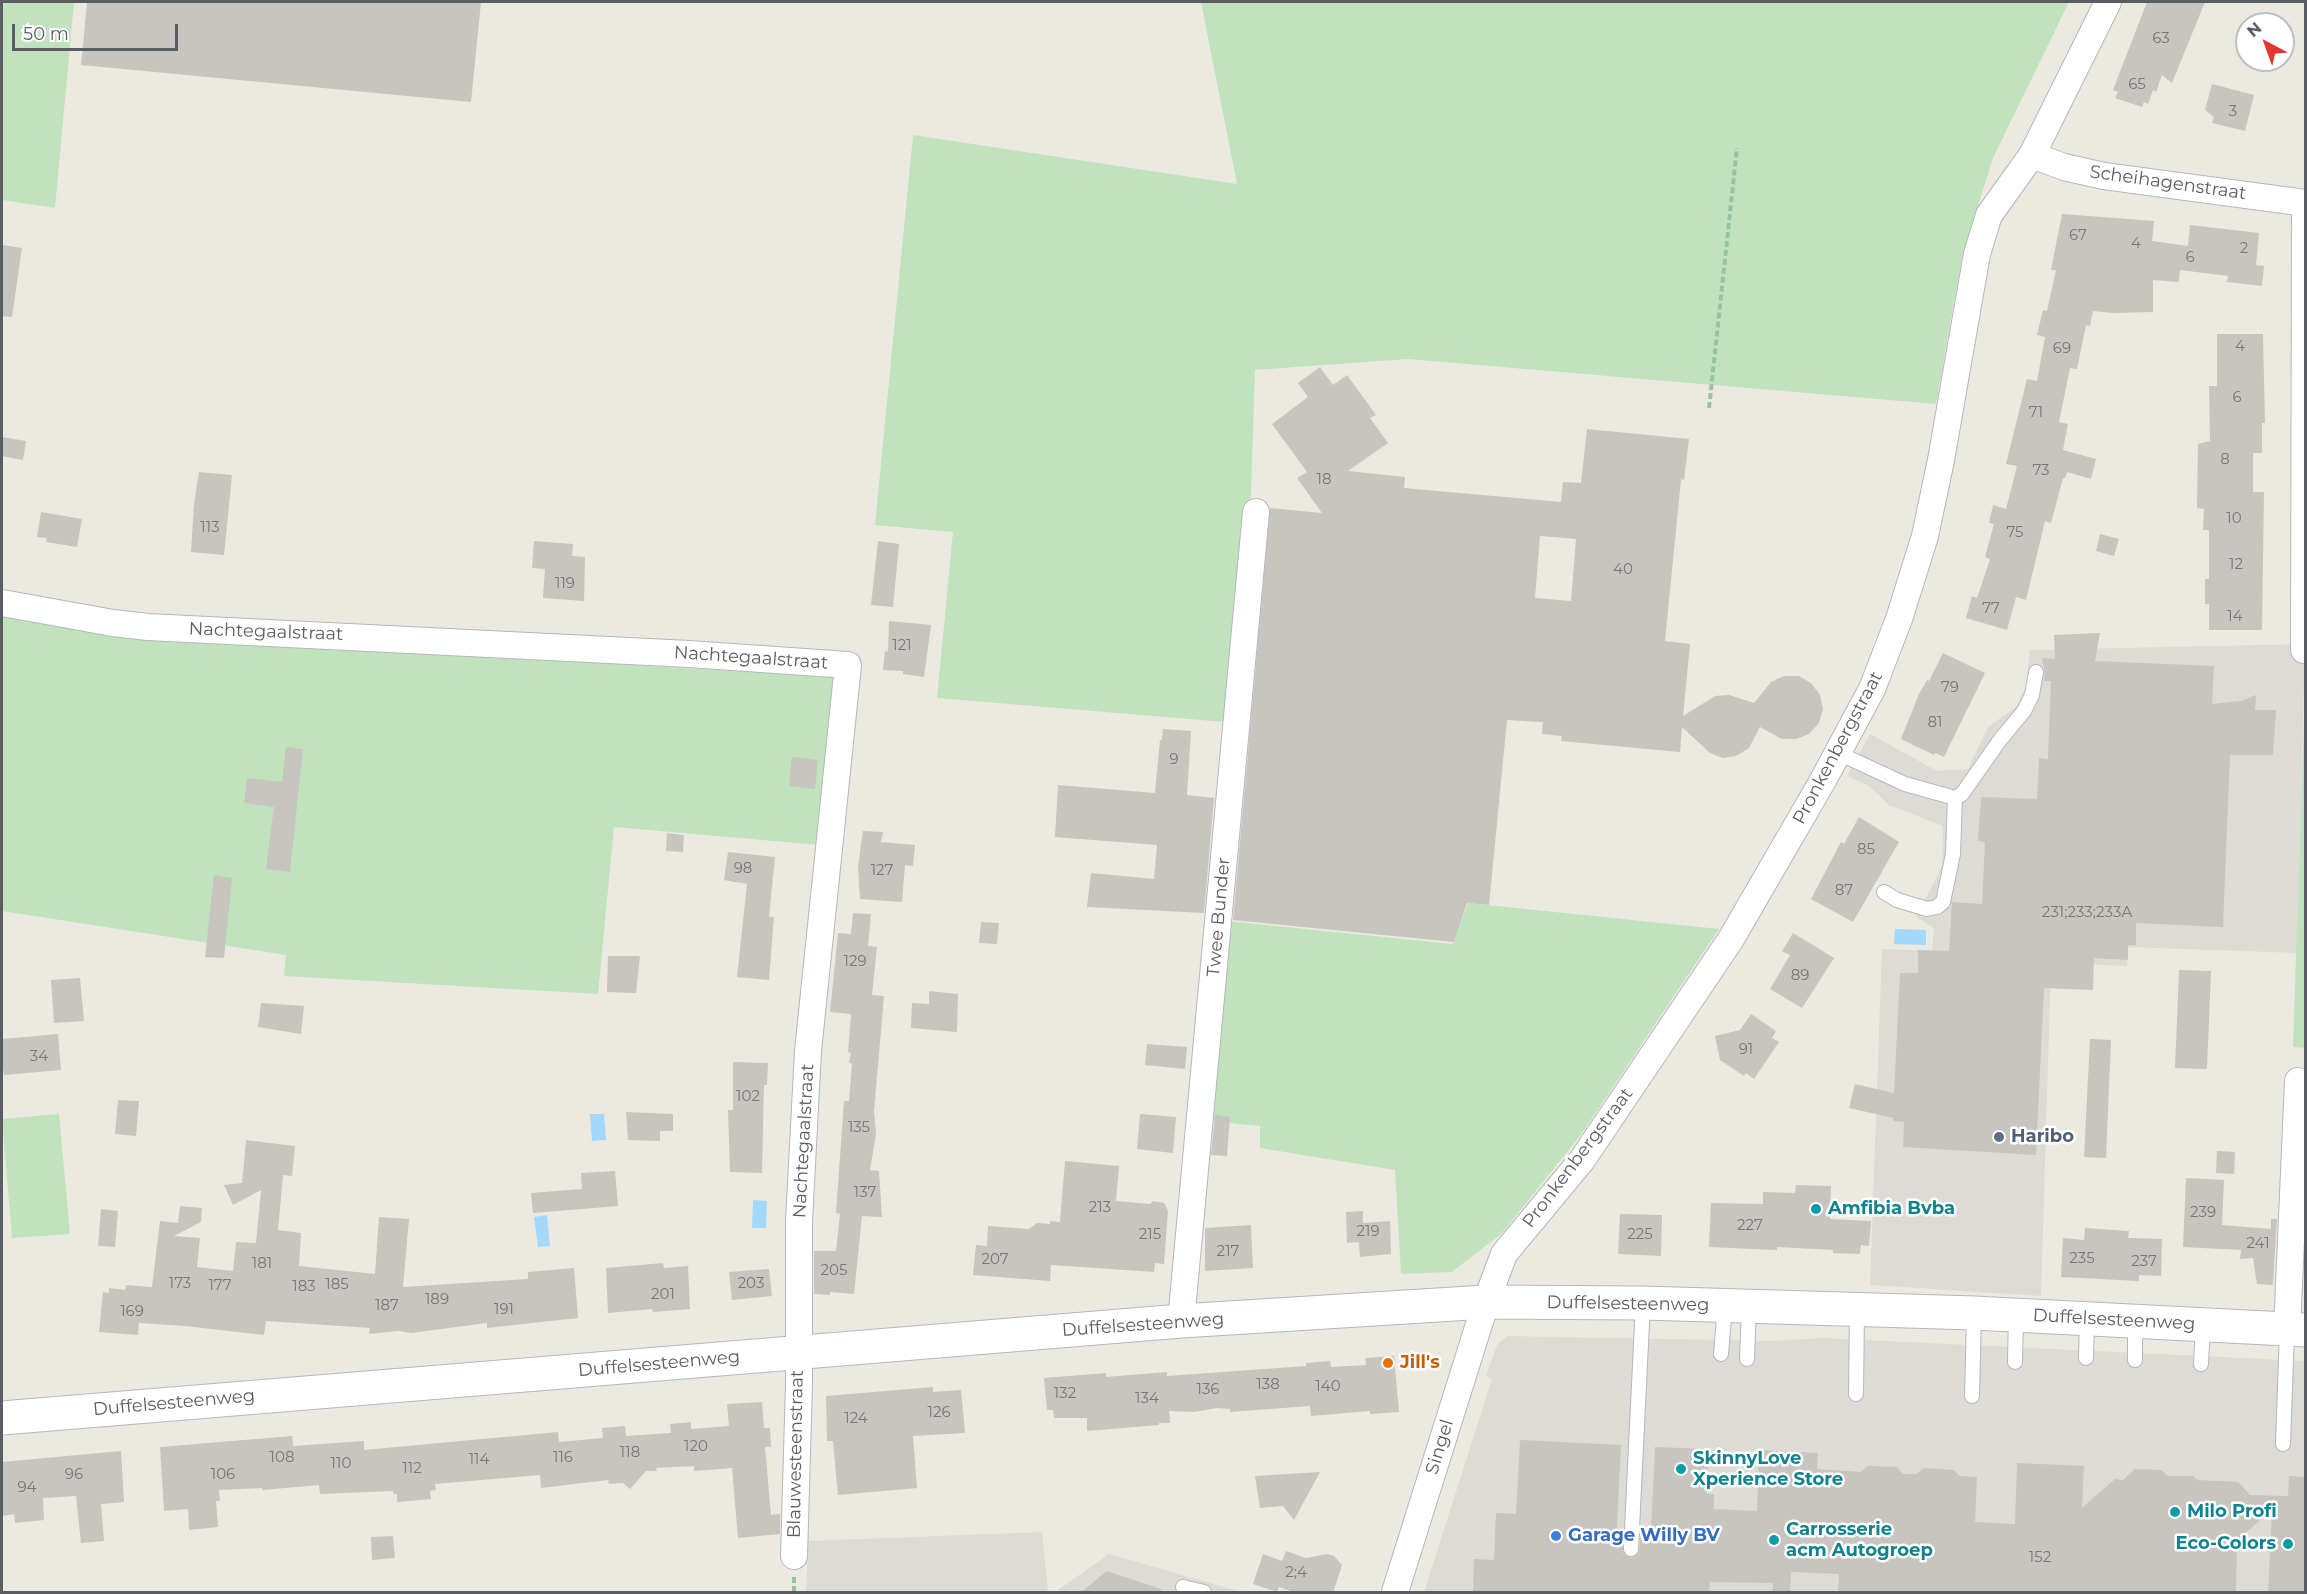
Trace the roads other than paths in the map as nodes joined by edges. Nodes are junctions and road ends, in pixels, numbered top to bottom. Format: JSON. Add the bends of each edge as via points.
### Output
{"nodes":[{"id":1,"x":2108,"y":2,"type":"edge"},
{"id":2,"x":2032,"y":155,"type":"junction"},
{"id":3,"x":2305,"y":203,"type":"edge"},
{"id":4,"x":1257,"y":512,"type":"dead end"},
{"id":5,"x":2,"y":603,"type":"edge"},
{"id":6,"x":2304,"y":650,"type":"dead end"},
{"id":7,"x":2036,"y":672,"type":"dead end"},
{"id":8,"x":1838,"y":753,"type":"junction"},
{"id":9,"x":1955,"y":798,"type":"junction"},
{"id":10,"x":1884,"y":892,"type":"dead end"},
{"id":11,"x":2298,"y":1081,"type":"dead end"},
{"id":12,"x":1486,"y":1302,"type":"junction"},
{"id":13,"x":1643,"y":1303,"type":"junction"},
{"id":14,"x":1737,"y":1307,"type":"junction"},
{"id":15,"x":1857,"y":1310,"type":"junction"},
{"id":16,"x":1974,"y":1313,"type":"junction"},
{"id":17,"x":2016,"y":1316,"type":"junction"},
{"id":18,"x":2087,"y":1320,"type":"junction"},
{"id":19,"x":1182,"y":1321,"type":"junction"},
{"id":20,"x":2135,"y":1321,"type":"junction"},
{"id":21,"x":2203,"y":1325,"type":"junction"},
{"id":22,"x":2296,"y":1330,"type":"edge"},
{"id":23,"x":799,"y":1353,"type":"junction"},
{"id":24,"x":1721,"y":1354,"type":"dead end"},
{"id":25,"x":2086,"y":1358,"type":"dead end"},
{"id":26,"x":1748,"y":1359,"type":"dead end"},
{"id":27,"x":2135,"y":1360,"type":"dead end"},
{"id":28,"x":2015,"y":1362,"type":"dead end"},
{"id":29,"x":2201,"y":1364,"type":"dead end"},
{"id":30,"x":1856,"y":1394,"type":"dead end"},
{"id":31,"x":1972,"y":1395,"type":"dead end"},
{"id":32,"x":2,"y":1418,"type":"edge"},
{"id":33,"x":2283,"y":1444,"type":"dead end"},
{"id":34,"x":1631,"y":1549,"type":"dead end"},
{"id":35,"x":794,"y":1556,"type":"dead end"},
{"id":36,"x":1183,"y":1587,"type":"dead end"},
{"id":37,"x":1204,"y":1593,"type":"edge"},
{"id":38,"x":1395,"y":1593,"type":"edge"}],
"edges":[{"from":1,"to":2,"type":"street","name":"Pronkenbergstraat"},
{"from":2,"to":3,"type":"street","name":"Scheihagenstraat","via":[[2104,176]]},
{"from":2,"to":8,"type":"street","name":"Pronkenbergstraat","via":[[1989,214],[1977,254],[1925,536],[1885,659]]},
{"from":3,"to":6,"type":"street"},
{"from":4,"to":19,"type":"street","name":"Twee Bunder"},
{"from":5,"to":23,"type":"street","name":"Nachtegaalstraat","via":[[148,627],[848,664],[808,1051],[799,1221]]},
{"from":7,"to":9,"type":"lane","via":[[2024,711],[1970,785]]},
{"from":8,"to":9,"type":"lane","via":[[1905,784]]},
{"from":8,"to":12,"type":"street","name":"Pronkenbergstraat","via":[[1731,939],[1582,1160],[1504,1254]]},
{"from":9,"to":10,"type":"lane","via":[[1953,854],[1943,902],[1927,909]]},
{"from":11,"to":22,"type":"street"},
{"from":12,"to":13,"type":"street","name":"Duffelsesteenweg"},
{"from":12,"to":19,"type":"street","name":"Duffelsesteenweg"},
{"from":12,"to":38,"type":"street","name":"Singel"},
{"from":13,"to":14,"type":"street","name":"Duffelsesteenweg"},
{"from":13,"to":34,"type":"lane"},
{"from":14,"to":15,"type":"street","name":"Duffelsesteenweg"},
{"from":14,"to":24,"type":"lane"},
{"from":14,"to":26,"type":"lane"},
{"from":15,"to":16,"type":"street","name":"Duffelsesteenweg"},
{"from":15,"to":30,"type":"lane"},
{"from":16,"to":17,"type":"street","name":"Duffelsesteenweg"},
{"from":16,"to":31,"type":"lane"},
{"from":17,"to":18,"type":"street","name":"Duffelsesteenweg"},
{"from":17,"to":28,"type":"lane"},
{"from":18,"to":20,"type":"street","name":"Duffelsesteenweg"},
{"from":18,"to":25,"type":"lane"},
{"from":19,"to":23,"type":"street","name":"Duffelsesteenweg"},
{"from":20,"to":21,"type":"street","name":"Duffelsesteenweg"},
{"from":20,"to":27,"type":"lane"},
{"from":21,"to":22,"type":"street","name":"Duffelsesteenweg"},
{"from":21,"to":29,"type":"lane"},
{"from":22,"to":33,"type":"lane"},
{"from":23,"to":32,"type":"street","name":"Duffelsesteenweg"},
{"from":23,"to":35,"type":"street","name":"Blauwesteenstraat"},
{"from":36,"to":37,"type":"lane"}]}
